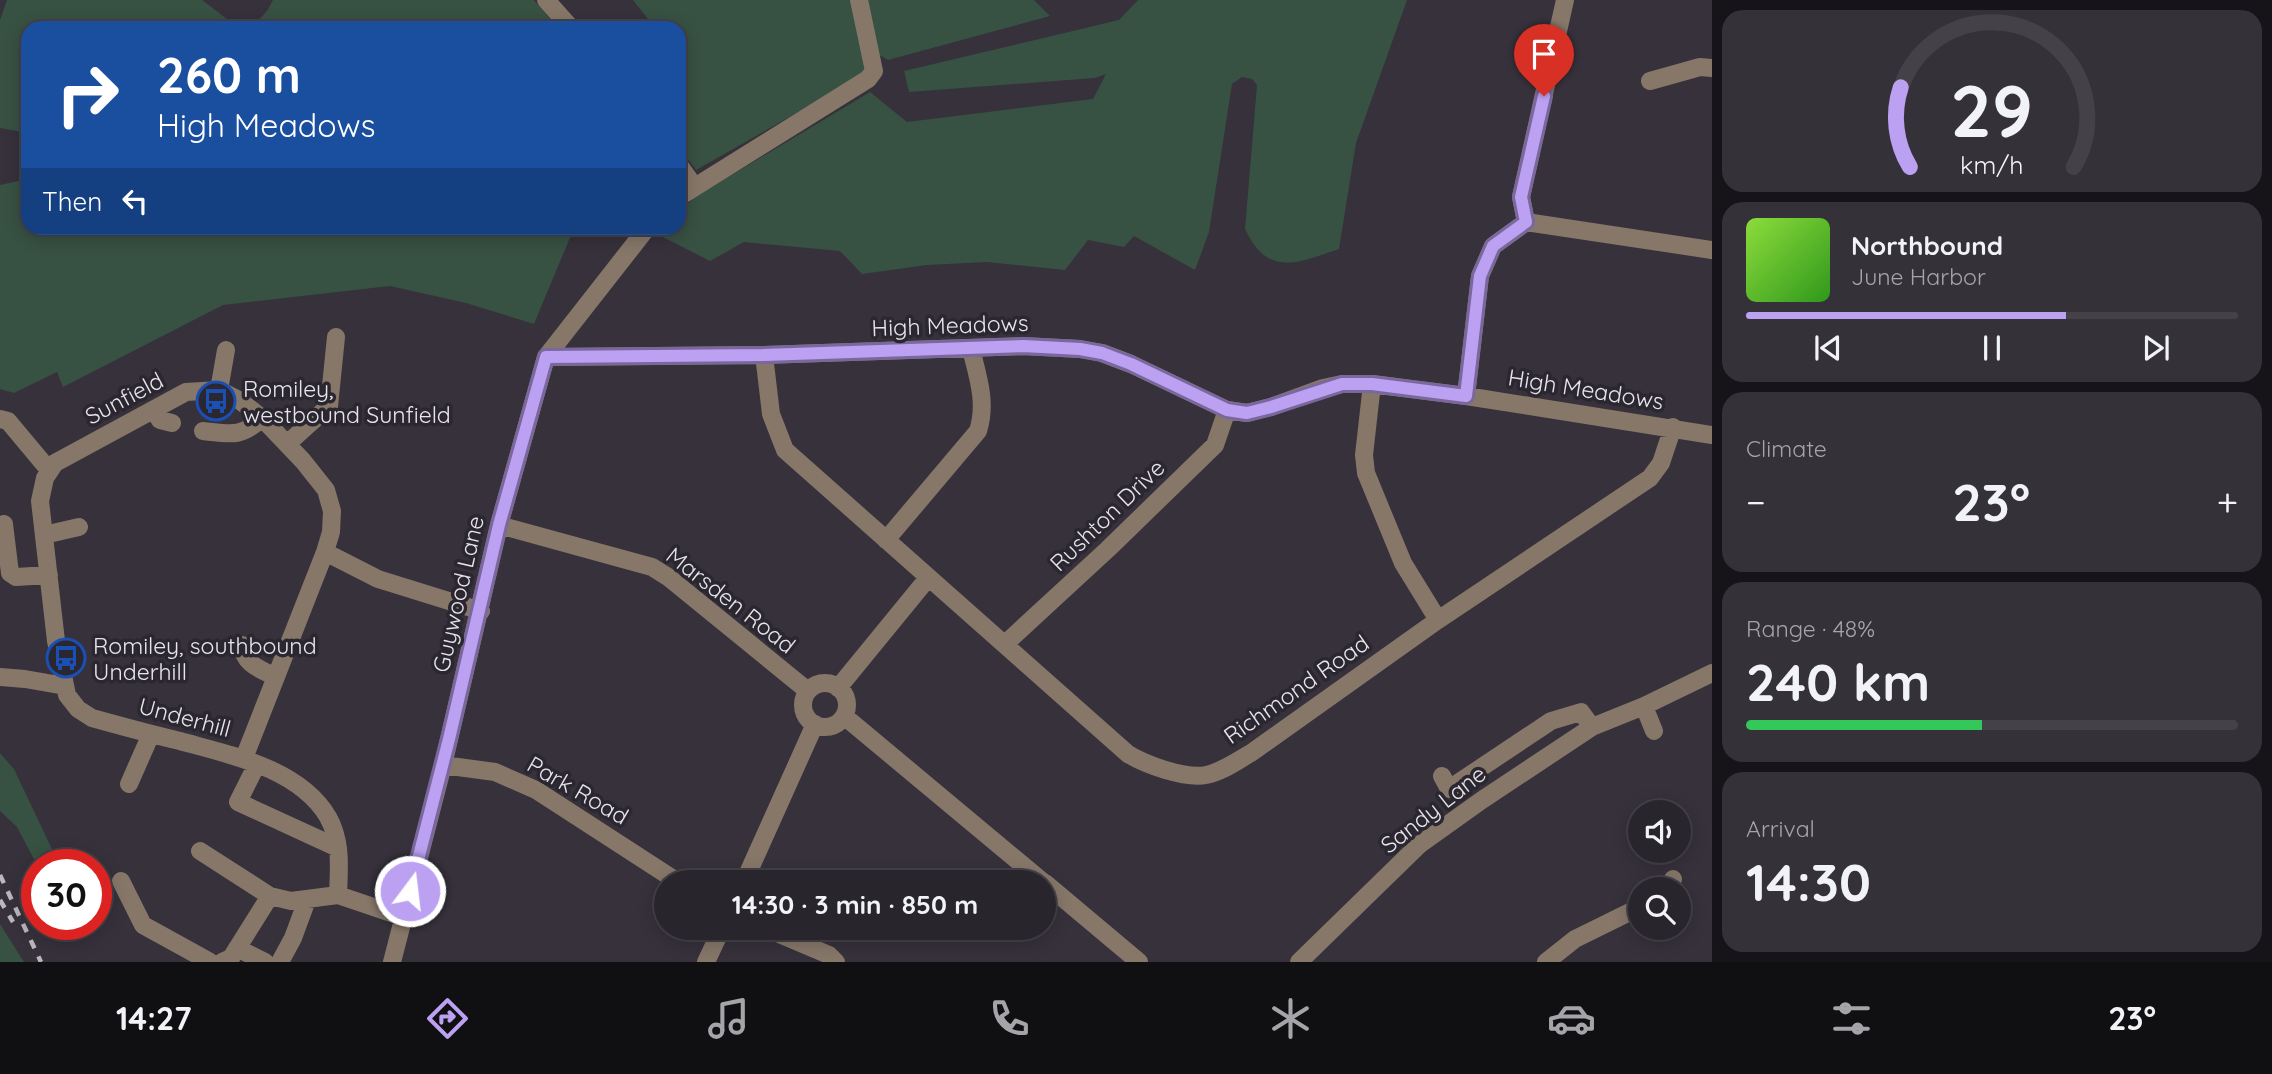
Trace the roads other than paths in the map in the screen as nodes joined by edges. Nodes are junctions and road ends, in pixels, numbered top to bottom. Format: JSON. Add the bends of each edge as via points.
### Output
{"nodes":[{"id":1,"x":546,"y":0,"type":"edge"},
{"id":2,"x":859,"y":0,"type":"edge"},
{"id":3,"x":1565,"y":0,"type":"edge"},
{"id":4,"x":564,"y":21,"type":"edge"},
{"id":5,"x":1712,"y":68,"type":"edge"},
{"id":6,"x":1650,"y":81,"type":"dead end"},
{"id":7,"x":686,"y":191,"type":"edge"},
{"id":8,"x":1526,"y":222,"type":"junction"},
{"id":9,"x":642,"y":235,"type":"edge"},
{"id":10,"x":1712,"y":250,"type":"edge"},
{"id":11,"x":336,"y":337,"type":"dead end"},
{"id":12,"x":971,"y":349,"type":"junction"},
{"id":13,"x":226,"y":350,"type":"dead end"},
{"id":14,"x":764,"y":355,"type":"junction"},
{"id":15,"x":546,"y":357,"type":"junction"},
{"id":16,"x":1372,"y":384,"type":"junction"},
{"id":17,"x":219,"y":390,"type":"junction"},
{"id":18,"x":1466,"y":396,"type":"junction"},
{"id":19,"x":154,"y":410,"type":"junction"},
{"id":20,"x":1227,"y":410,"type":"junction"},
{"id":21,"x":262,"y":418,"type":"junction"},
{"id":22,"x":0,"y":419,"type":"edge"},
{"id":23,"x":172,"y":423,"type":"dead end"},
{"id":24,"x":1673,"y":427,"type":"junction"},
{"id":25,"x":203,"y":431,"type":"dead end"},
{"id":26,"x":1712,"y":435,"type":"edge"},
{"id":27,"x":287,"y":444,"type":"junction"},
{"id":28,"x":50,"y":470,"type":"junction"},
{"id":29,"x":4,"y":524,"type":"dead end"},
{"id":30,"x":499,"y":525,"type":"junction"},
{"id":31,"x":79,"y":527,"type":"dead end"},
{"id":32,"x":44,"y":535,"type":"junction"},
{"id":33,"x":886,"y":540,"type":"junction"},
{"id":34,"x":325,"y":552,"type":"junction"},
{"id":35,"x":4,"y":568,"type":"edge"},
{"id":36,"x":49,"y":575,"type":"junction"},
{"id":37,"x":928,"y":578,"type":"junction"},
{"id":38,"x":481,"y":611,"type":"junction"},
{"id":39,"x":1438,"y":620,"type":"junction"},
{"id":40,"x":1004,"y":644,"type":"junction"},
{"id":41,"x":242,"y":645,"type":"dead end"},
{"id":42,"x":1711,"y":676,"type":"edge"},
{"id":43,"x":0,"y":677,"type":"edge"},
{"id":44,"x":276,"y":677,"type":"junction"},
{"id":45,"x":65,"y":686,"type":"junction"},
{"id":46,"x":838,"y":688,"type":"junction"},
{"id":47,"x":808,"y":691,"type":"junction"},
{"id":48,"x":1644,"y":706,"type":"junction"},
{"id":49,"x":844,"y":716,"type":"junction"},
{"id":50,"x":1563,"y":718,"type":"junction"},
{"id":51,"x":815,"y":724,"type":"junction"},
{"id":52,"x":1592,"y":727,"type":"junction"},
{"id":53,"x":1654,"y":731,"type":"dead end"},
{"id":54,"x":151,"y":734,"type":"junction"},
{"id":55,"x":1576,"y":737,"type":"junction"},
{"id":56,"x":251,"y":761,"type":"junction"},
{"id":57,"x":443,"y":765,"type":"junction"},
{"id":58,"x":1442,"y":776,"type":"dead end"},
{"id":59,"x":129,"y":784,"type":"dead end"},
{"id":60,"x":338,"y":848,"type":"junction"},
{"id":61,"x":200,"y":850,"type":"dead end"},
{"id":62,"x":659,"y":870,"type":"edge"},
{"id":63,"x":749,"y":870,"type":"edge"},
{"id":64,"x":1028,"y":870,"type":"edge"},
{"id":65,"x":121,"y":881,"type":"dead end"},
{"id":66,"x":1056,"y":893,"type":"edge"},
{"id":67,"x":338,"y":895,"type":"junction"},
{"id":68,"x":270,"y":896,"type":"junction"},
{"id":69,"x":307,"y":900,"type":"junction"},
{"id":70,"x":1628,"y":913,"type":"edge"},
{"id":71,"x":403,"y":916,"type":"junction"},
{"id":72,"x":716,"y":940,"type":"edge"},
{"id":73,"x":793,"y":940,"type":"edge"},
{"id":74,"x":237,"y":948,"type":"junction"},
{"id":75,"x":210,"y":962,"type":"edge"},
{"id":76,"x":222,"y":962,"type":"edge"},
{"id":77,"x":265,"y":962,"type":"edge"},
{"id":78,"x":280,"y":962,"type":"edge"},
{"id":79,"x":392,"y":962,"type":"edge"},
{"id":80,"x":706,"y":962,"type":"edge"},
{"id":81,"x":836,"y":962,"type":"edge"},
{"id":82,"x":1139,"y":962,"type":"edge"},
{"id":83,"x":1299,"y":962,"type":"edge"},
{"id":84,"x":1546,"y":962,"type":"edge"}],
"edges":[{"from":1,"to":4,"type":"street"},
{"from":2,"to":7,"type":"street","via":[[874,71],[868,79]]},
{"from":3,"to":8,"type":"street","via":[[1521,197]]},
{"from":5,"to":6,"type":"street"},
{"from":8,"to":10,"type":"street"},
{"from":8,"to":18,"type":"street","via":[[1493,246],[1480,276]]},
{"from":9,"to":15,"type":"street","name":"Guywood Lane"},
{"from":11,"to":27,"type":"street","via":[[329,406]]},
{"from":12,"to":14,"type":"street","name":"High Meadows"},
{"from":12,"to":20,"type":"street","name":"High Meadows","via":[[1023,346],[1102,353]]},
{"from":12,"to":33,"type":"street","via":[[983,399],[978,431]]},
{"from":13,"to":17,"type":"street"},
{"from":14,"to":15,"type":"street","name":"High Meadows"},
{"from":14,"to":33,"type":"street","name":"Richmond Road","via":[[771,414],[785,450]]},
{"from":15,"to":30,"type":"street","name":"Guywood Lane"},
{"from":16,"to":18,"type":"street","name":"High Meadows"},
{"from":16,"to":20,"type":"street","name":"High Meadows","via":[[1342,384],[1247,413]]},
{"from":16,"to":39,"type":"street","via":[[1366,473],[1404,562]]},
{"from":17,"to":19,"type":"street","name":"Sunfield","via":[[186,392]]},
{"from":17,"to":21,"type":"street"},
{"from":18,"to":24,"type":"street","name":"High Meadows"},
{"from":19,"to":23,"type":"street","via":[[160,419]]},
{"from":19,"to":28,"type":"street","name":"Sunfield","via":[[55,463]]},
{"from":20,"to":40,"type":"street","name":"Rushton Drive","via":[[1215,444]]},
{"from":21,"to":25,"type":"street","via":[[241,433]]},
{"from":21,"to":27,"type":"street"},
{"from":22,"to":28,"type":"street","via":[[8,421]]},
{"from":24,"to":26,"type":"street","name":"High Meadows"},
{"from":24,"to":39,"type":"street","name":"Richmond Road","via":[[1661,463],[1650,478]]},
{"from":27,"to":34,"type":"street","via":[[326,490],[332,511]]},
{"from":28,"to":32,"type":"street","name":"Underhill","via":[[40,502]]},
{"from":29,"to":35,"type":"street"},
{"from":30,"to":38,"type":"street","name":"Guywood Lane"},
{"from":30,"to":47,"type":"street","name":"Marsden Road","via":[[652,567]]},
{"from":31,"to":32,"type":"street"},
{"from":32,"to":36,"type":"street","name":"Underhill"},
{"from":33,"to":37,"type":"street","name":"Richmond Road"},
{"from":34,"to":38,"type":"street","via":[[378,579]]},
{"from":34,"to":44,"type":"street","name":"Underhill"},
{"from":35,"to":36,"type":"street","via":[[16,577]]},
{"from":36,"to":45,"type":"street","name":"Underhill"},
{"from":37,"to":40,"type":"street","name":"Richmond Road"},
{"from":37,"to":46,"type":"street"},
{"from":38,"to":57,"type":"street","name":"Guywood Lane"},
{"from":39,"to":40,"type":"street","name":"Richmond Road","via":[[1251,753],[1205,775],[1143,764]]},
{"from":41,"to":44,"type":"street","via":[[247,662]]},
{"from":42,"to":48,"type":"street","name":"Sandy Lane"},
{"from":43,"to":45,"type":"street"},
{"from":44,"to":56,"type":"street","name":"Underhill"},
{"from":45,"to":54,"type":"street","name":"Underhill","via":[[78,709],[92,718]]},
{"from":46,"to":47,"type":"street","via":[[822,683]]},
{"from":46,"to":49,"type":"street","via":[[846,701]]},
{"from":47,"to":51,"type":"street","via":[[803,709]]},
{"from":48,"to":52,"type":"street","name":"Sandy Lane"},
{"from":48,"to":53,"type":"street"},
{"from":49,"to":51,"type":"street","via":[[831,726]]},
{"from":49,"to":64,"type":"street"},
{"from":50,"to":52,"type":"street","via":[[1581,712]]},
{"from":50,"to":55,"type":"street"},
{"from":50,"to":58,"type":"street","name":"Sandy Lane","via":[[1551,720],[1449,789]]},
{"from":51,"to":63,"type":"street"},
{"from":52,"to":55,"type":"street","name":"Sandy Lane"},
{"from":54,"to":56,"type":"street","name":"Underhill"},
{"from":54,"to":59,"type":"street"},
{"from":55,"to":83,"type":"street","name":"Sandy Lane","via":[[1419,845]]},
{"from":56,"to":60,"type":"street","name":"Underhill","via":[[282,775],[327,806]]},
{"from":56,"to":60,"type":"street","via":[[238,803]]},
{"from":57,"to":62,"type":"street","name":"Park Road","via":[[495,772],[536,790]]},
{"from":57,"to":71,"type":"street","name":"Guywood Lane"},
{"from":60,"to":67,"type":"street","name":"Underhill"},
{"from":61,"to":68,"type":"street"},
{"from":65,"to":75,"type":"street","via":[[143,925]]},
{"from":66,"to":82,"type":"street"},
{"from":67,"to":69,"type":"street"},
{"from":67,"to":71,"type":"street"},
{"from":68,"to":69,"type":"street"},
{"from":68,"to":74,"type":"street"},
{"from":69,"to":78,"type":"street"},
{"from":70,"to":84,"type":"street","via":[[1575,939]]},
{"from":71,"to":79,"type":"street","name":"Guywood Lane"},
{"from":72,"to":80,"type":"street"},
{"from":73,"to":81,"type":"street"},
{"from":74,"to":76,"type":"street"},
{"from":74,"to":77,"type":"street"}]}
